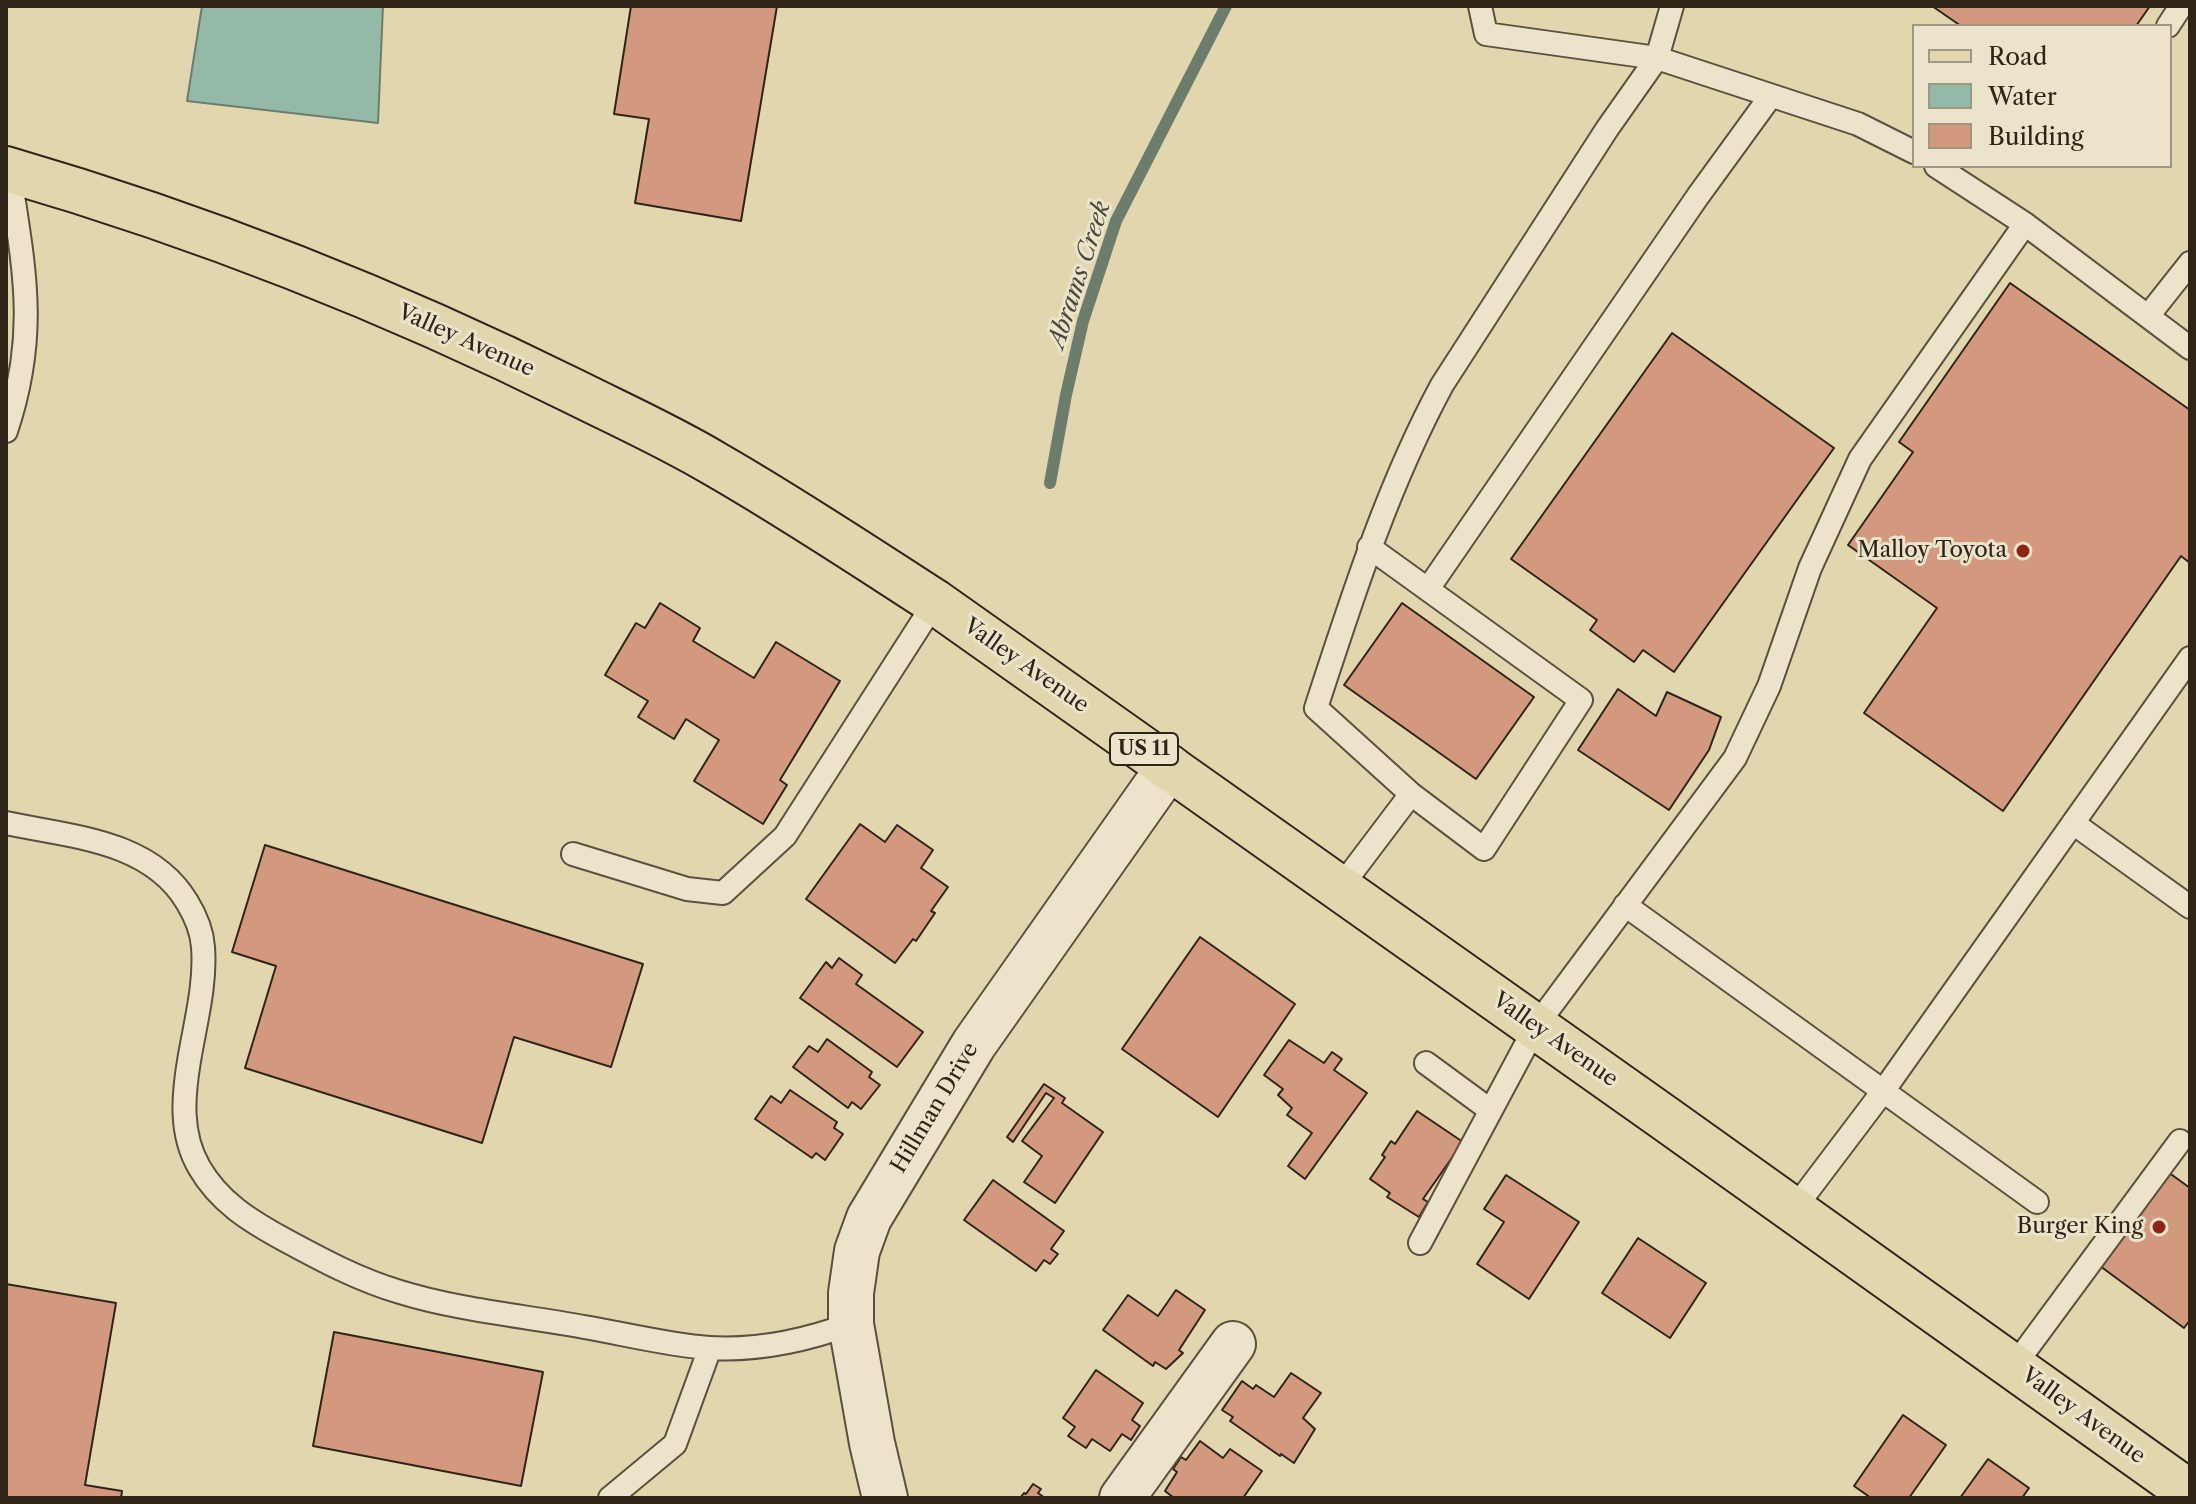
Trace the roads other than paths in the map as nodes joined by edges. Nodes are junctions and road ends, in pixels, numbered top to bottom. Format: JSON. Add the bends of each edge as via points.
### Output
{"nodes":[{"id":1,"x":1480,"y":6,"type":"edge"},
{"id":2,"x":1672,"y":6,"type":"edge"},
{"id":3,"x":2181,"y":6,"type":"edge"},
{"id":4,"x":2169,"y":24,"type":"edge"},
{"id":5,"x":1657,"y":58,"type":"junction"},
{"id":6,"x":1770,"y":97,"type":"junction"},
{"id":7,"x":1912,"y":151,"type":"edge"},
{"id":8,"x":1939,"y":168,"type":"edge"},
{"id":9,"x":8,"y":170,"type":"edge"},
{"id":10,"x":2025,"y":224,"type":"junction"},
{"id":11,"x":2190,"y":263,"type":"edge"},
{"id":12,"x":2148,"y":316,"type":"junction"},
{"id":13,"x":2190,"y":348,"type":"edge"},
{"id":14,"x":6,"y":431,"type":"edge"},
{"id":15,"x":1369,"y":547,"type":"junction"},
{"id":16,"x":1428,"y":589,"type":"junction"},
{"id":17,"x":935,"y":602,"type":"junction"},
{"id":18,"x":2190,"y":658,"type":"edge"},
{"id":19,"x":1169,"y":767,"type":"junction"},
{"id":20,"x":1411,"y":794,"type":"junction"},
{"id":21,"x":6,"y":823,"type":"edge"},
{"id":22,"x":2073,"y":823,"type":"junction"},
{"id":23,"x":573,"y":854,"type":"dead end"},
{"id":24,"x":1340,"y":888,"type":"junction"},
{"id":25,"x":1625,"y":905,"type":"junction"},
{"id":26,"x":2190,"y":907,"type":"edge"},
{"id":27,"x":1536,"y":1026,"type":"junction"},
{"id":28,"x":1426,"y":1063,"type":"dead end"},
{"id":29,"x":1884,"y":1090,"type":"junction"},
{"id":30,"x":1490,"y":1110,"type":"junction"},
{"id":31,"x":2180,"y":1141,"type":"dead end"},
{"id":32,"x":2037,"y":1202,"type":"dead end"},
{"id":33,"x":1794,"y":1209,"type":"junction"},
{"id":34,"x":1420,"y":1243,"type":"dead end"},
{"id":35,"x":851,"y":1324,"type":"junction"},
{"id":36,"x":1233,"y":1344,"type":"dead end"},
{"id":37,"x":710,"y":1348,"type":"junction"},
{"id":38,"x":2014,"y":1366,"type":"junction"},
{"id":39,"x":2190,"y":1493,"type":"edge"},
{"id":40,"x":610,"y":1498,"type":"edge"},
{"id":41,"x":885,"y":1498,"type":"edge"},
{"id":42,"x":1122,"y":1498,"type":"edge"}],
"edges":[{"from":1,"to":5,"type":"lane","via":[[1486,34]]},
{"from":2,"to":5,"type":"lane"},
{"from":3,"to":4,"type":"lane"},
{"from":5,"to":6,"type":"lane"},
{"from":5,"to":15,"type":"lane","via":[[1442,385]]},
{"from":6,"to":7,"type":"lane","via":[[1858,124]]},
{"from":6,"to":16,"type":"lane"},
{"from":8,"to":10,"type":"lane"},
{"from":9,"to":14,"type":"lane","via":[[26,280],[27,335],[24,368]]},
{"from":9,"to":17,"type":"main road","name":"Valley Avenue","number":"US 11","via":[[208,235],[493,351],[713,462]]},
{"from":10,"to":12,"type":"lane"},
{"from":10,"to":25,"type":"lane","via":[[1860,459],[1810,568],[1769,686],[1735,758]]},
{"from":11,"to":12,"type":"lane"},
{"from":12,"to":13,"type":"lane"},
{"from":15,"to":16,"type":"lane"},
{"from":15,"to":20,"type":"lane","via":[[1316,708]]},
{"from":16,"to":20,"type":"lane","via":[[1581,700],[1484,849]]},
{"from":17,"to":19,"type":"main road","name":"Valley Avenue","number":"US 11"},
{"from":17,"to":23,"type":"lane","via":[[785,836],[723,893],[687,889]]},
{"from":18,"to":22,"type":"lane"},
{"from":19,"to":24,"type":"main road","name":"Valley Avenue","number":"US 11"},
{"from":19,"to":35,"type":"street","name":"Hillman Drive","via":[[974,1044],[869,1218],[857,1251]]},
{"from":20,"to":24,"type":"lane"},
{"from":21,"to":37,"type":"lane","via":[[123,849],[153,863],[177,885],[194,914],[203,945],[203,978],[183,1096],[186,1132],[198,1166],[219,1195],[247,1219],[340,1269],[401,1292]]},
{"from":22,"to":26,"type":"lane"},
{"from":22,"to":29,"type":"lane"},
{"from":24,"to":27,"type":"main road","name":"Valley Avenue","number":"US 11"},
{"from":25,"to":27,"type":"lane"},
{"from":25,"to":29,"type":"lane"},
{"from":27,"to":30,"type":"lane"},
{"from":27,"to":33,"type":"main road","name":"Valley Avenue","number":"US 11"},
{"from":28,"to":30,"type":"lane"},
{"from":29,"to":32,"type":"lane"},
{"from":29,"to":33,"type":"lane"},
{"from":30,"to":34,"type":"lane"},
{"from":31,"to":38,"type":"lane"},
{"from":33,"to":38,"type":"main road","name":"Valley Avenue","number":"US 11"},
{"from":35,"to":37,"type":"lane","via":[[769,1346]]},
{"from":35,"to":41,"type":"street","name":"Hillman Drive"},
{"from":36,"to":42,"type":"street"},
{"from":37,"to":40,"type":"lane","via":[[675,1444]]},
{"from":38,"to":39,"type":"main road","name":"Valley Avenue","number":"US 11"}]}
